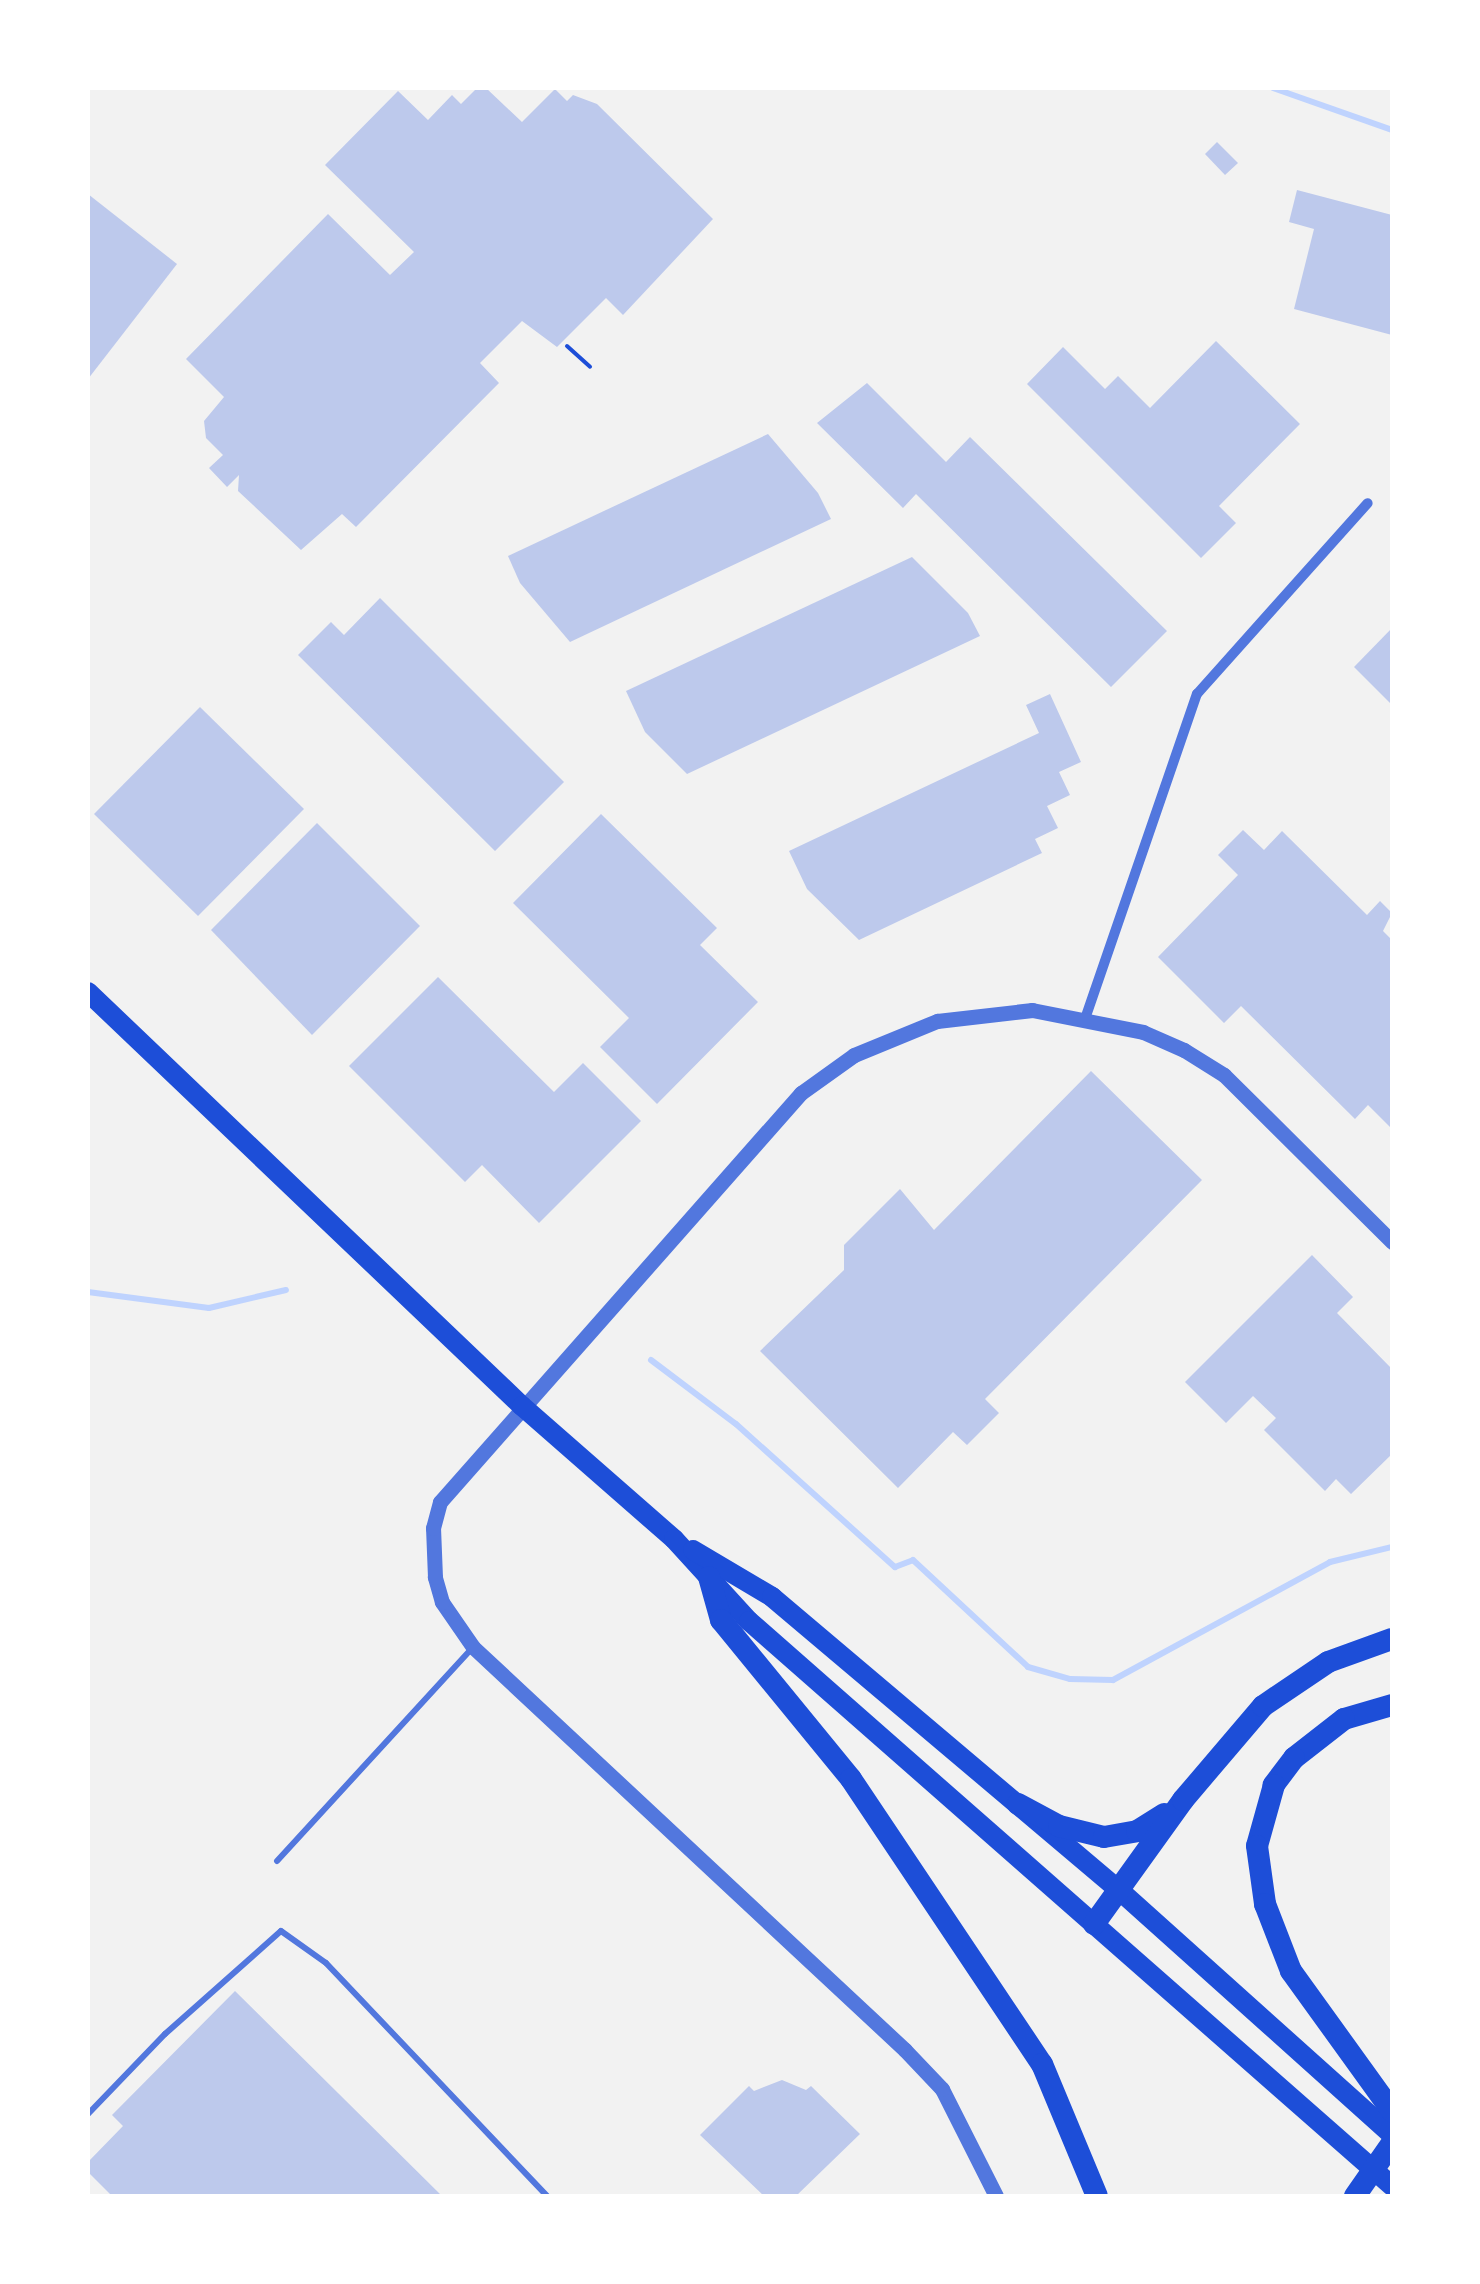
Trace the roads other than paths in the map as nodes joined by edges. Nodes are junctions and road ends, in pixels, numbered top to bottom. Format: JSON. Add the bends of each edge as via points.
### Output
{"nodes":[{"id":1,"x":1368,"y":504,"type":"dead end"},
{"id":2,"x":88,"y":992,"type":"edge"},
{"id":3,"x":1085,"y":1019,"type":"junction"},
{"id":4,"x":1392,"y":1242,"type":"edge"},
{"id":5,"x":522,"y":1406,"type":"junction"},
{"id":6,"x":674,"y":1539,"type":"junction"},
{"id":7,"x":709,"y":1578,"type":"junction"},
{"id":8,"x":1392,"y":1638,"type":"edge"},
{"id":9,"x":473,"y":1647,"type":"junction"},
{"id":10,"x":1392,"y":1705,"type":"edge"},
{"id":11,"x":1183,"y":1800,"type":"junction"},
{"id":12,"x":1018,"y":1804,"type":"junction"},
{"id":13,"x":277,"y":1861,"type":"dead end"},
{"id":14,"x":1118,"y":1889,"type":"junction"},
{"id":15,"x":1094,"y":1924,"type":"junction"},
{"id":16,"x":1381,"y":2108,"type":"edge"},
{"id":17,"x":88,"y":2114,"type":"edge"},
{"id":18,"x":1392,"y":2135,"type":"edge"},
{"id":19,"x":1392,"y":2143,"type":"edge"},
{"id":20,"x":1392,"y":2165,"type":"edge"},
{"id":21,"x":1392,"y":2186,"type":"edge"},
{"id":22,"x":548,"y":2196,"type":"edge"},
{"id":23,"x":996,"y":2196,"type":"edge"},
{"id":24,"x":1097,"y":2196,"type":"edge"},
{"id":25,"x":1355,"y":2196,"type":"edge"},
{"id":26,"x":1368,"y":2196,"type":"edge"}],
"edges":[{"from":1,"to":3,"type":"street","via":[[1197,694]]},
{"from":2,"to":5,"type":"main road"},
{"from":3,"to":4,"type":"street","via":[[1143,1032],[1224,1075]]},
{"from":3,"to":5,"type":"street","via":[[1032,1010],[982,1012],[937,1021],[854,1055],[801,1094]]},
{"from":5,"to":6,"type":"main road"},
{"from":5,"to":9,"type":"street","via":[[454,1481],[432,1528],[442,1602]]},
{"from":6,"to":7,"type":"main road"},
{"from":6,"to":12,"type":"main road","via":[[772,1597]]},
{"from":7,"to":15,"type":"main road","via":[[749,1621]]},
{"from":7,"to":24,"type":"highway","via":[[721,1620],[851,1779],[1042,2064]]},
{"from":8,"to":11,"type":"highway","via":[[1293,1681],[1262,1706]]},
{"from":9,"to":13,"type":"lane"},
{"from":9,"to":23,"type":"street","via":[[905,2050],[942,2089]]},
{"from":10,"to":16,"type":"highway","via":[[1344,1719],[1294,1758],[1274,1785],[1258,1846],[1264,1904],[1286,1961]]},
{"from":11,"to":12,"type":"highway","via":[[1151,1825],[1104,1838],[1059,1826]]},
{"from":11,"to":14,"type":"highway"},
{"from":12,"to":14,"type":"main road"},
{"from":14,"to":15,"type":"highway"},
{"from":14,"to":16,"type":"main road"},
{"from":15,"to":21,"type":"main road"},
{"from":16,"to":18,"type":"main road"},
{"from":17,"to":22,"type":"lane","via":[[164,2034],[281,1931],[326,1964]]},
{"from":19,"to":25,"type":"highway"},
{"from":20,"to":26,"type":"highway"}]}
